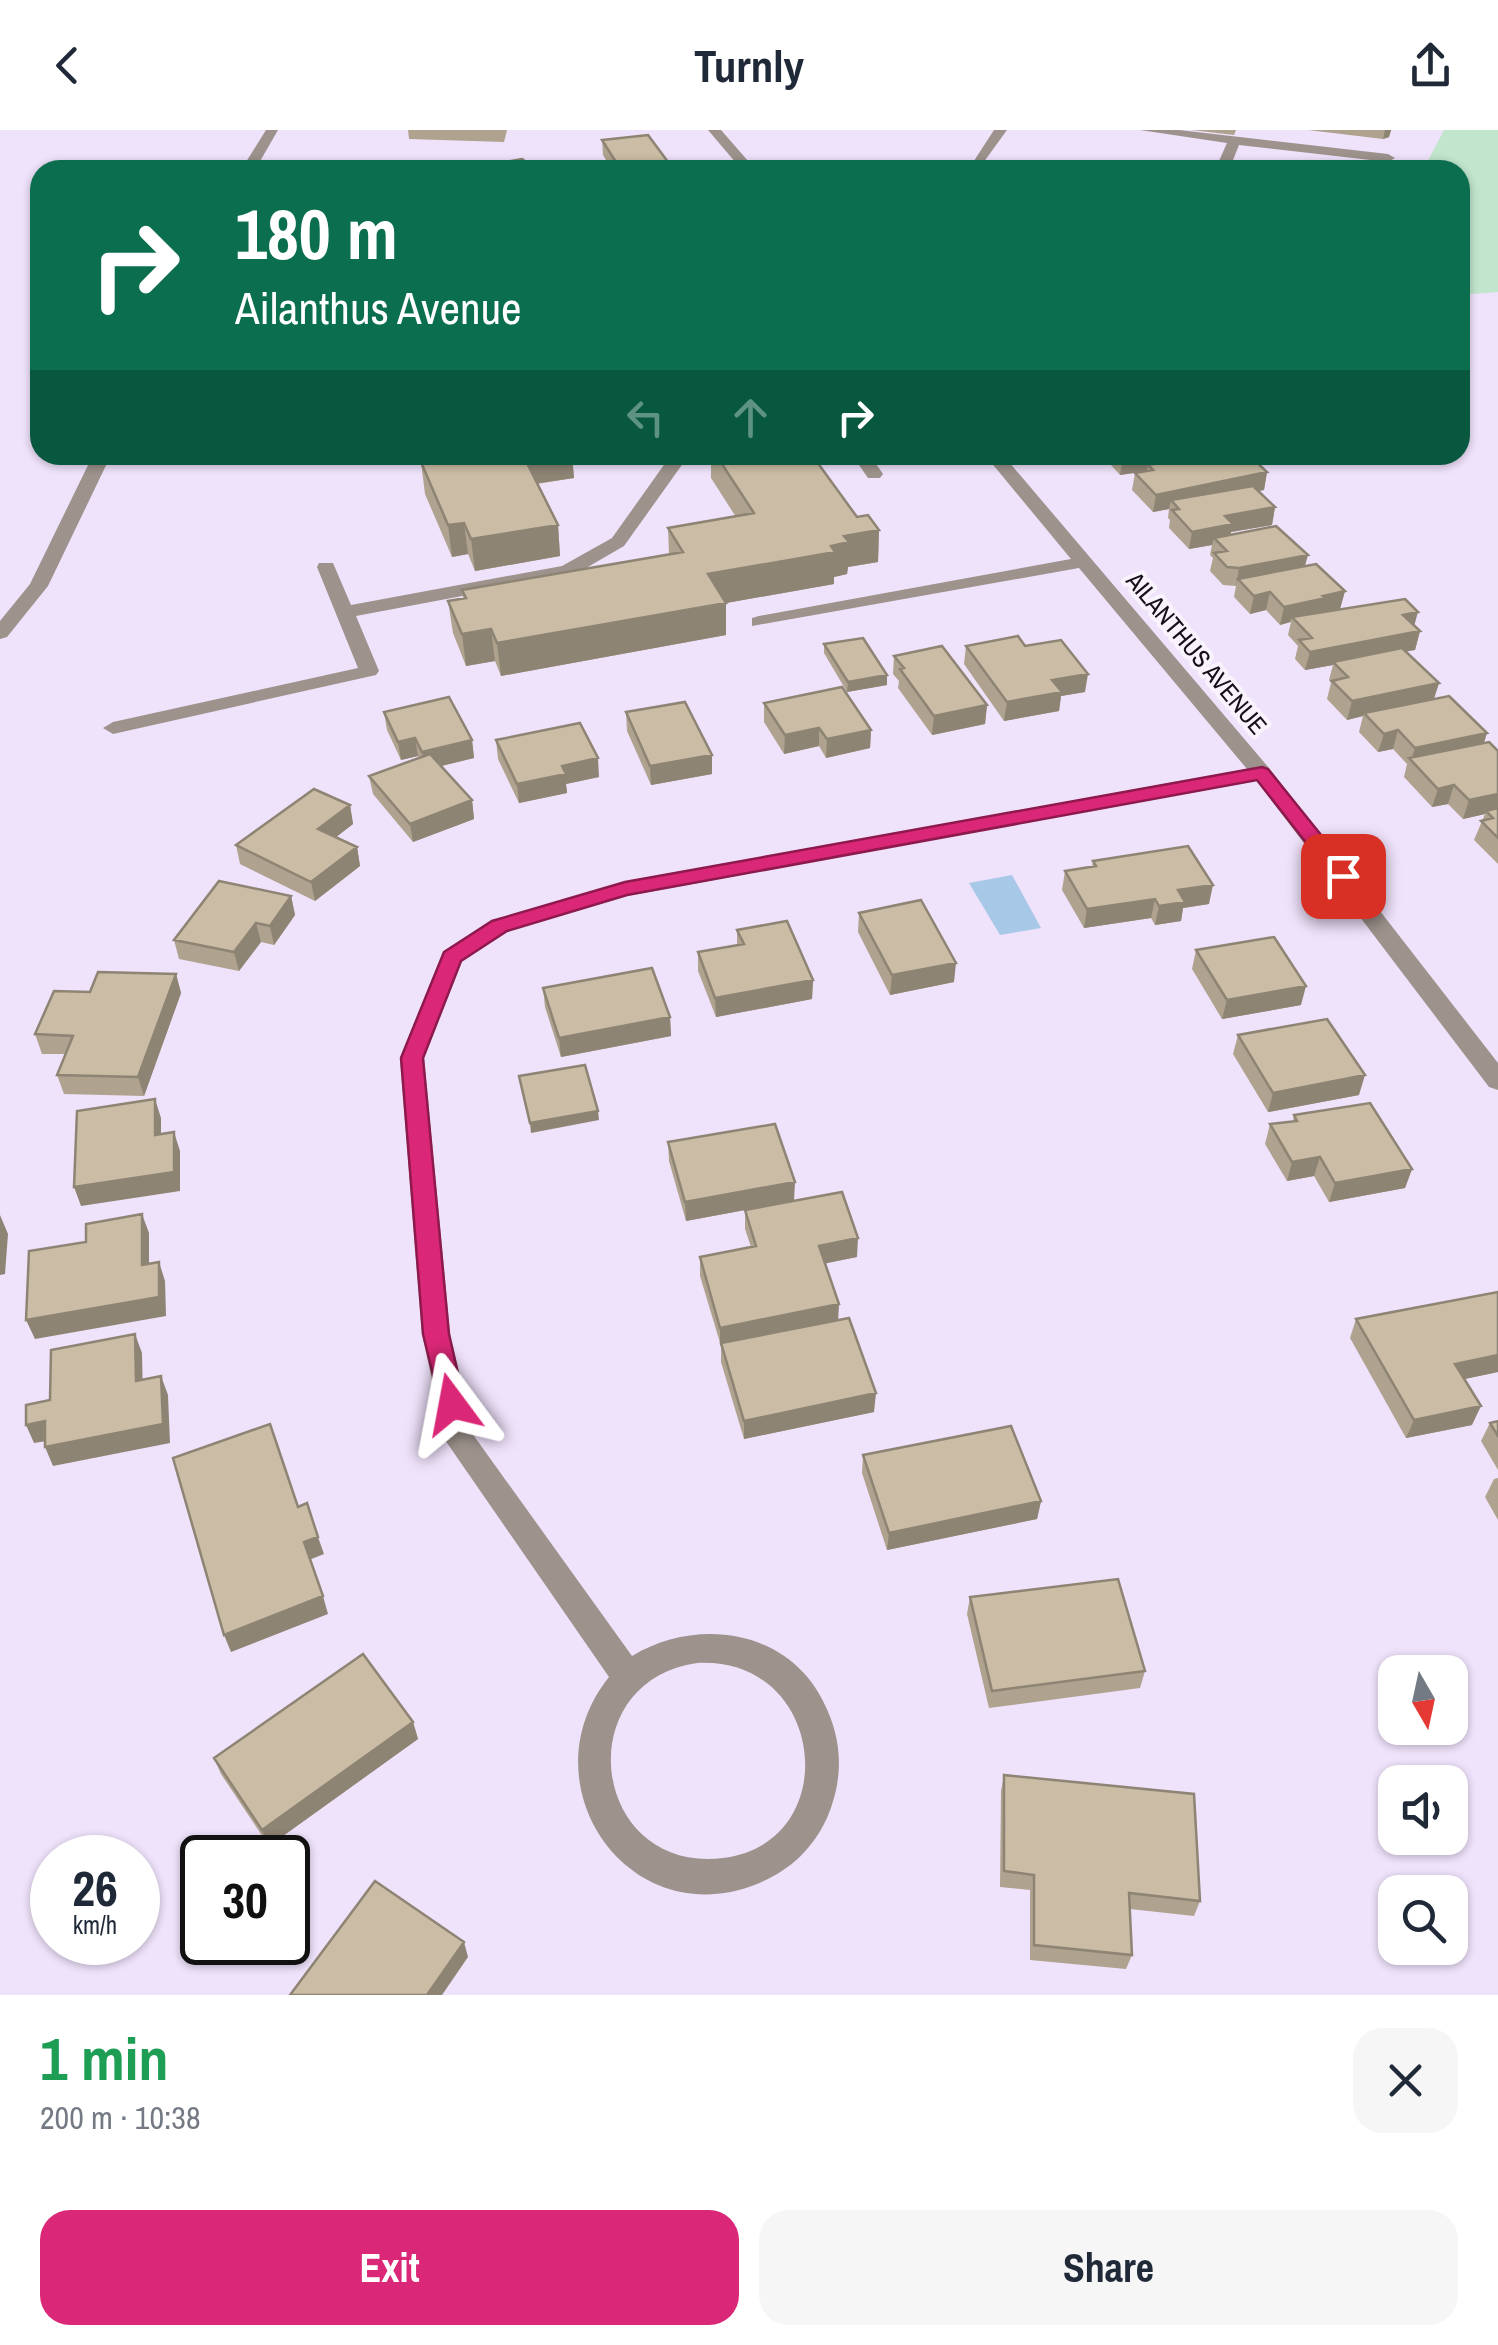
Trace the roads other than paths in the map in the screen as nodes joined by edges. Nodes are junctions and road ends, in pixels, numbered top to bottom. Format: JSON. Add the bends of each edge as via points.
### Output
{"nodes":[{"id":1,"x":272,"y":130,"type":"edge"},
{"id":2,"x":714,"y":130,"type":"edge"},
{"id":3,"x":1001,"y":130,"type":"edge"},
{"id":4,"x":1146,"y":130,"type":"edge"},
{"id":5,"x":1234,"y":141,"type":"junction"},
{"id":6,"x":1388,"y":158,"type":"dead end"},
{"id":7,"x":254,"y":160,"type":"edge"},
{"id":8,"x":741,"y":160,"type":"edge"},
{"id":9,"x":976,"y":160,"type":"edge"},
{"id":10,"x":1226,"y":160,"type":"edge"},
{"id":11,"x":97,"y":465,"type":"edge"},
{"id":12,"x":673,"y":465,"type":"edge"},
{"id":13,"x":868,"y":465,"type":"edge"},
{"id":14,"x":1002,"y":465,"type":"edge"},
{"id":15,"x":874,"y":474,"type":"dead end"},
{"id":16,"x":1084,"y":562,"type":"junction"},
{"id":17,"x":326,"y":567,"type":"dead end"},
{"id":18,"x":345,"y":612,"type":"junction"},
{"id":19,"x":760,"y":622,"type":"dead end"},
{"id":20,"x":0,"y":633,"type":"edge"},
{"id":21,"x":113,"y":728,"type":"dead end"},
{"id":22,"x":1262,"y":773,"type":"junction"},
{"id":23,"x":1498,"y":1081,"type":"edge"},
{"id":24,"x":629,"y":1678,"type":"junction"}],
"edges":[{"from":1,"to":7,"type":"street"},
{"from":2,"to":8,"type":"street"},
{"from":3,"to":9,"type":"street"},
{"from":4,"to":5,"type":"street"},
{"from":5,"to":6,"type":"street"},
{"from":5,"to":10,"type":"street"},
{"from":11,"to":20,"type":"street","via":[[38,586]]},
{"from":12,"to":18,"type":"street","via":[[618,542],[567,570]]},
{"from":13,"to":15,"type":"street"},
{"from":14,"to":16,"type":"street","name":"AILANTHUS AVENUE"},
{"from":16,"to":19,"type":"street"},
{"from":16,"to":22,"type":"street","name":"AILANTHUS AVENUE"},
{"from":17,"to":18,"type":"street"},
{"from":18,"to":21,"type":"street","via":[[369,672]]},
{"from":22,"to":23,"type":"street","name":"AILANTHUS AVENUE"},
{"from":22,"to":24,"type":"street","via":[[625,889],[500,926],[452,957],[412,1058],[436,1334],[460,1440]]},
{"from":24,"to":24,"type":"street","via":[[660,1659],[695,1650],[731,1651],[768,1664],[798,1687],[818,1720],[826,1756],[821,1795],[802,1830],[770,1859],[731,1873],[688,1874],[652,1864],[621,1841],[600,1811],[590,1776],[592,1739],[606,1706]]}]}
